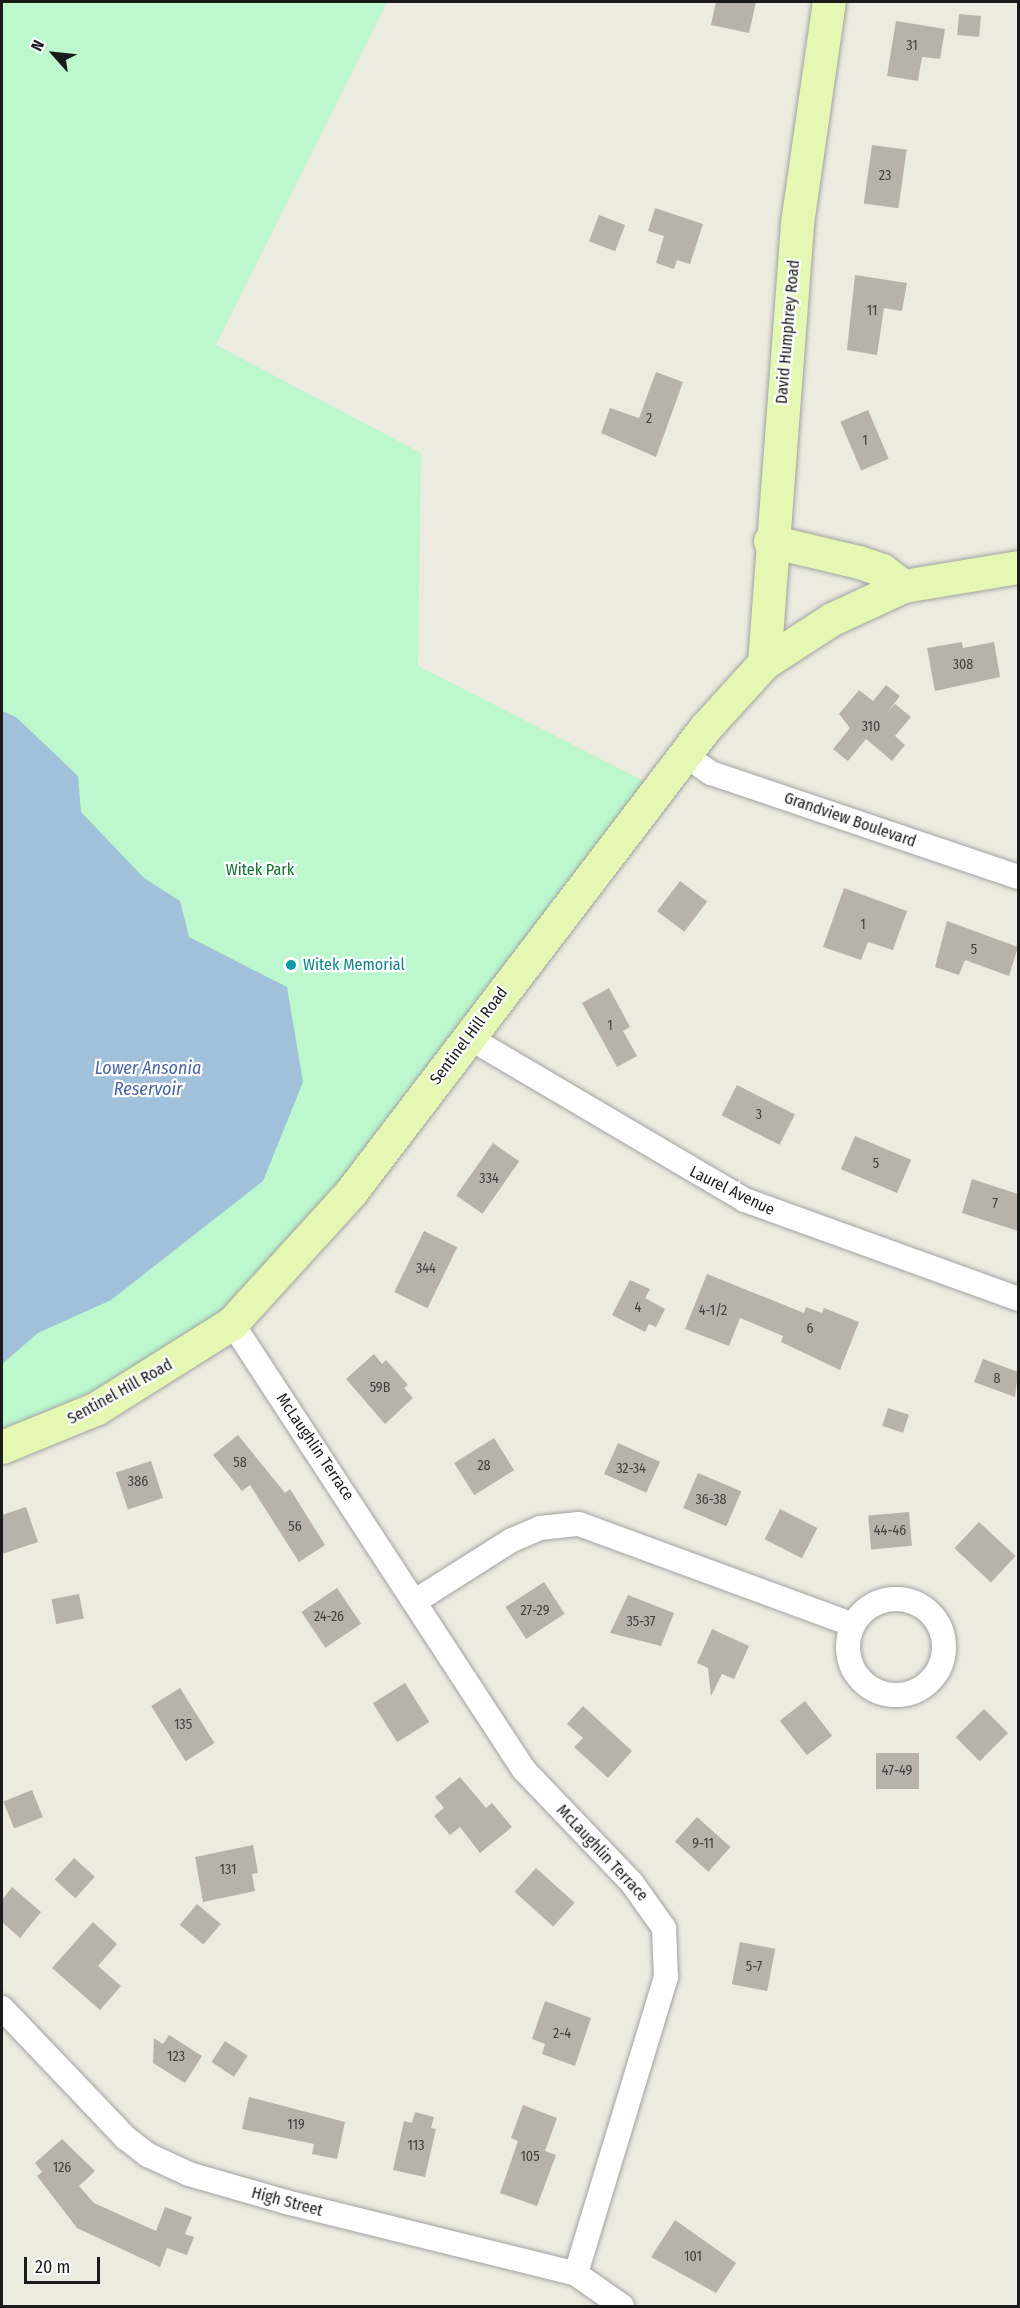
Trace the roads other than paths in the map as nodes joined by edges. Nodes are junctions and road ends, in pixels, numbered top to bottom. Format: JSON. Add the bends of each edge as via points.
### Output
{"nodes":[{"id":1,"x":829,"y":2,"type":"edge"},
{"id":2,"x":770,"y":541,"type":"junction"},
{"id":3,"x":1018,"y":567,"type":"edge"},
{"id":4,"x":903,"y":586,"type":"junction"},
{"id":5,"x":764,"y":663,"type":"junction"},
{"id":6,"x":684,"y":755,"type":"junction"},
{"id":7,"x":1018,"y":877,"type":"edge"},
{"id":8,"x":468,"y":1037,"type":"junction"},
{"id":9,"x":1018,"y":1299,"type":"edge"},
{"id":10,"x":232,"y":1323,"type":"junction"},
{"id":11,"x":2,"y":1447,"type":"edge"},
{"id":12,"x":417,"y":1600,"type":"junction"},
{"id":13,"x":853,"y":1625,"type":"junction"},
{"id":14,"x":2,"y":2008,"type":"edge"},
{"id":15,"x":576,"y":2274,"type":"junction"},
{"id":16,"x":622,"y":2307,"type":"edge"}],
"edges":[{"from":1,"to":2,"type":"main road","name":"David Humphrey Road","via":[[797,223]]},
{"from":2,"to":4,"type":"main road","via":[[859,562],[882,570]]},
{"from":2,"to":5,"type":"main road","name":"David Humphrey Road"},
{"from":3,"to":4,"type":"main road","name":"Sentinel Hill Road"},
{"from":4,"to":5,"type":"main road","name":"Sentinel Hill Road","via":[[832,619]]},
{"from":5,"to":6,"type":"main road","name":"Sentinel Hill Road"},
{"from":6,"to":7,"type":"street","name":"Grandview Boulevard","via":[[711,773]]},
{"from":6,"to":8,"type":"main road","name":"Sentinel Hill Road"},
{"from":8,"to":9,"type":"street","name":"Laurel Avenue","via":[[745,1200]]},
{"from":8,"to":10,"type":"main road","name":"Sentinel Hill Road","via":[[351,1192]]},
{"from":10,"to":11,"type":"main road","name":"Sentinel Hill Road","via":[[153,1377],[97,1408]]},
{"from":10,"to":12,"type":"street","name":"McLaughlin Terrace"},
{"from":12,"to":13,"type":"street","via":[[512,1540],[540,1528],[579,1524]]},
{"from":12,"to":15,"type":"street","name":"McLaughlin Terrace","via":[[524,1770],[632,1883],[664,1928],[666,1977]]},
{"from":13,"to":13,"type":"street","via":[[862,1613],[882,1601],[904,1599],[918,1604],[931,1613],[945,1640],[939,1671],[928,1684],[906,1695],[881,1694],[866,1686],[848,1658]]},
{"from":14,"to":15,"type":"street","name":"High Street","via":[[126,2138],[148,2155],[189,2174]]},
{"from":15,"to":16,"type":"street","name":"High Street"}]}
